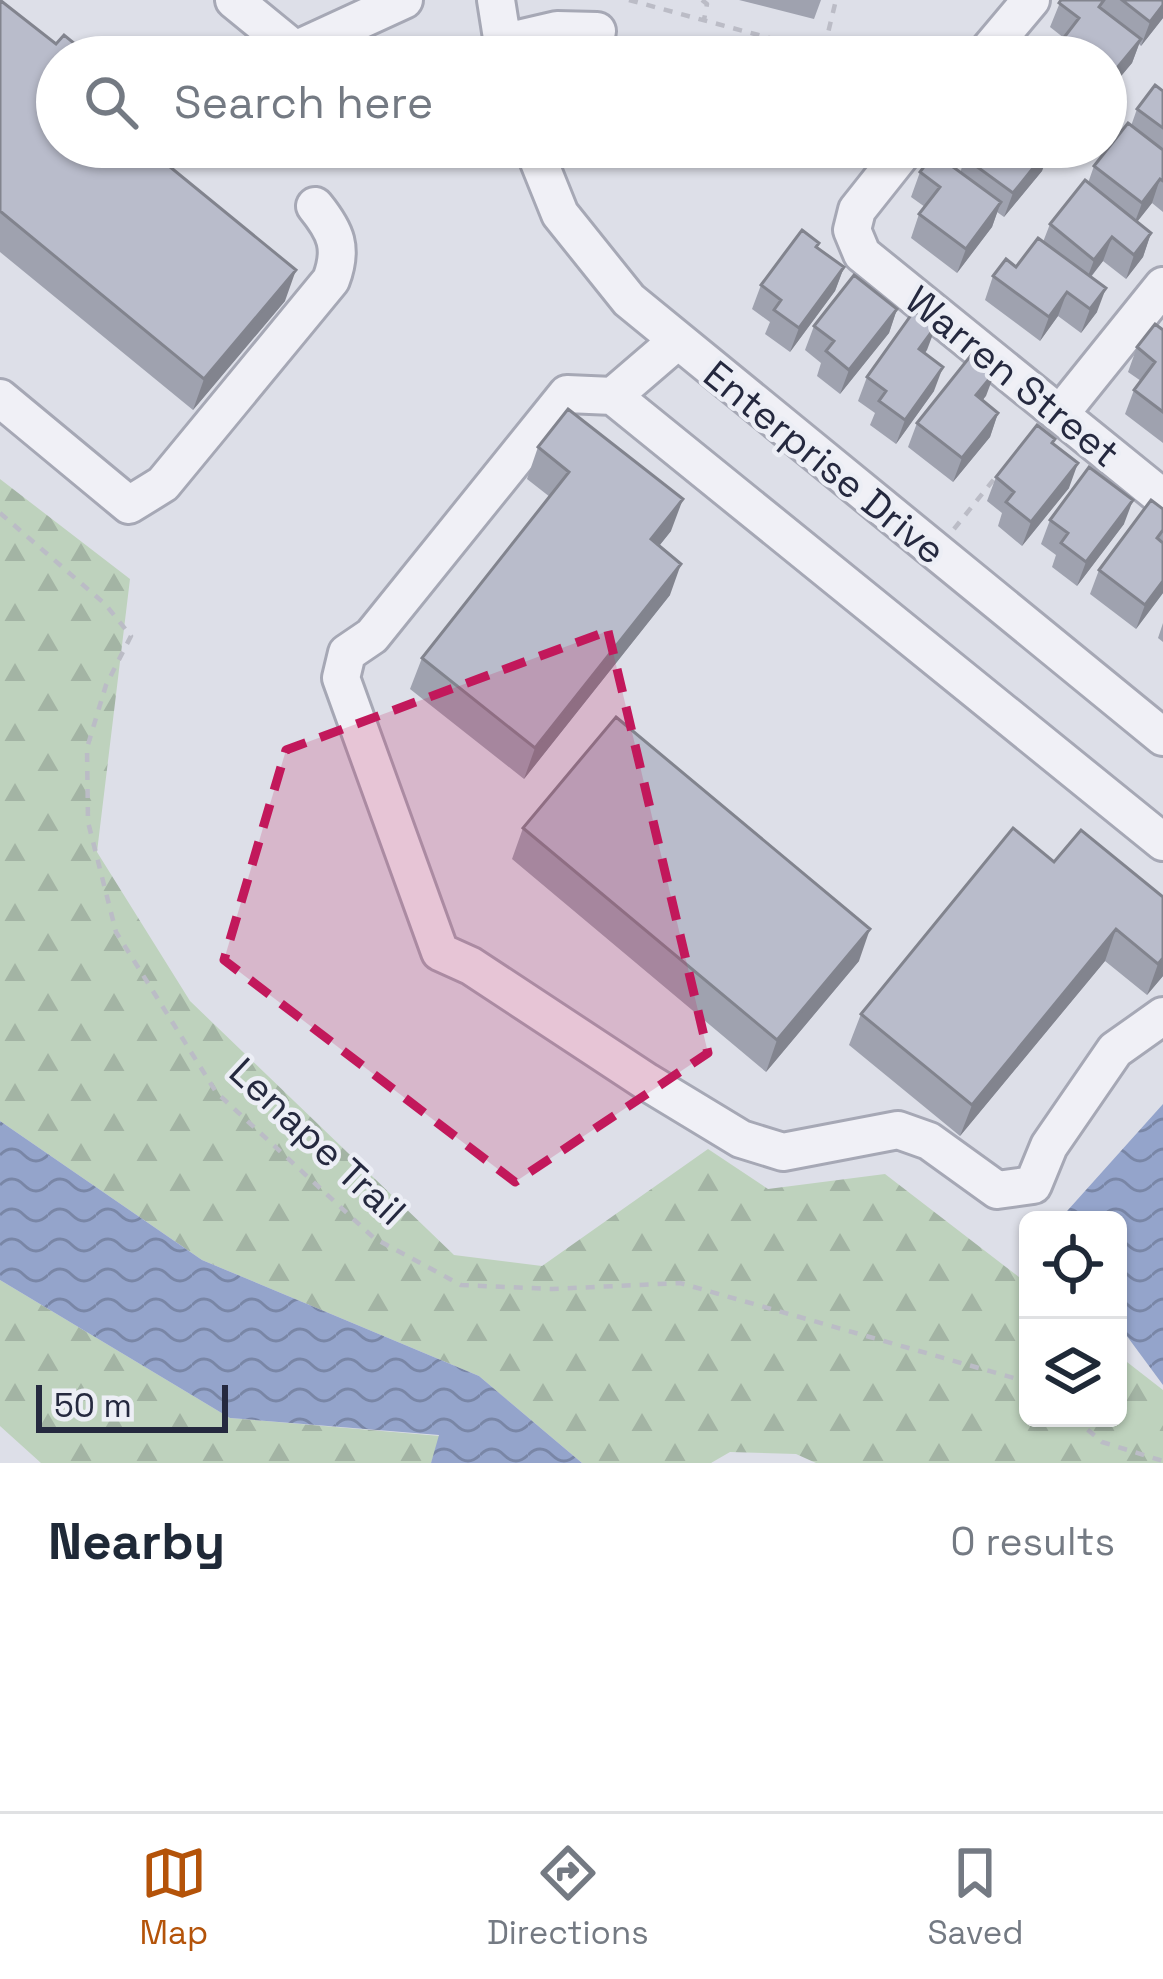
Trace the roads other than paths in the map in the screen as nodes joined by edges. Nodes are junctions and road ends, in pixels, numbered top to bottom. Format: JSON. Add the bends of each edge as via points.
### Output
{"nodes":[{"id":1,"x":234,"y":0,"type":"edge"},
{"id":2,"x":404,"y":0,"type":"edge"},
{"id":3,"x":496,"y":0,"type":"edge"},
{"id":4,"x":1031,"y":0,"type":"edge"},
{"id":5,"x":597,"y":32,"type":"dead end"},
{"id":6,"x":278,"y":36,"type":"edge"},
{"id":7,"x":326,"y":36,"type":"edge"},
{"id":8,"x":501,"y":36,"type":"edge"},
{"id":9,"x":541,"y":36,"type":"edge"},
{"id":10,"x":1001,"y":36,"type":"edge"},
{"id":11,"x":541,"y":168,"type":"edge"},
{"id":12,"x":891,"y":168,"type":"edge"},
{"id":13,"x":315,"y":206,"type":"dead end"},
{"id":14,"x":1163,"y":286,"type":"edge"},
{"id":15,"x":676,"y":341,"type":"junction"},
{"id":16,"x":613,"y":396,"type":"junction"},
{"id":17,"x":0,"y":398,"type":"edge"},
{"id":18,"x":1060,"y":414,"type":"junction"},
{"id":19,"x":1163,"y":498,"type":"edge"},
{"id":20,"x":1163,"y":737,"type":"edge"},
{"id":21,"x":1163,"y":842,"type":"edge"},
{"id":22,"x":1163,"y":1016,"type":"edge"}],
"edges":[{"from":1,"to":6,"type":"street"},
{"from":2,"to":7,"type":"street"},
{"from":3,"to":8,"type":"street"},
{"from":4,"to":10,"type":"street"},
{"from":5,"to":9,"type":"street"},
{"from":11,"to":15,"type":"street","name":"Enterprise Drive","via":[[560,214],[629,301]]},
{"from":12,"to":18,"type":"street","name":"Warren Street","via":[[857,210],[851,230],[862,254]]},
{"from":13,"to":17,"type":"street","via":[[337,243],[331,280],[163,484],[129,505]]},
{"from":14,"to":18,"type":"street"},
{"from":15,"to":16,"type":"street"},
{"from":15,"to":20,"type":"street","name":"Enterprise Drive"},
{"from":16,"to":21,"type":"street"},
{"from":16,"to":22,"type":"street","via":[[567,394],[372,636],[347,653],[341,678],[440,952],[741,1139],[783,1152],[898,1130],[929,1141],[997,1190],[1034,1185],[1049,1146],[1114,1050]]},
{"from":18,"to":19,"type":"street","name":"Warren Street"}]}
